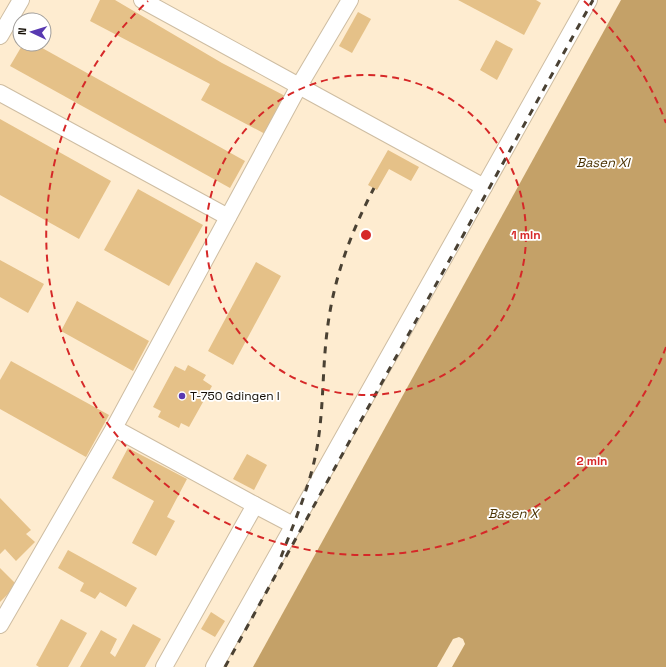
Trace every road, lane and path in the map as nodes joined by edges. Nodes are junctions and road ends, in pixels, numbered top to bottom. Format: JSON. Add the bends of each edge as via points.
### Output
{"nodes":[{"id":1,"x":20,"y":0,"type":"edge"},
{"id":2,"x":142,"y":0,"type":"edge"},
{"id":3,"x":350,"y":0,"type":"edge"},
{"id":4,"x":589,"y":0,"type":"edge"},
{"id":5,"x":0,"y":36,"type":"edge"},
{"id":6,"x":300,"y":86,"type":"junction"},
{"id":7,"x":0,"y":93,"type":"edge"},
{"id":8,"x":484,"y":187,"type":"junction"},
{"id":9,"x":228,"y":217,"type":"junction"},
{"id":10,"x":114,"y":428,"type":"junction"},
{"id":11,"x":255,"y":505,"type":"junction"},
{"id":12,"x":293,"y":525,"type":"junction"},
{"id":13,"x":0,"y":625,"type":"edge"},
{"id":14,"x":164,"y":667,"type":"edge"},
{"id":15,"x":214,"y":667,"type":"edge"}],
"edges":[{"from":1,"to":5,"type":"lane"},
{"from":2,"to":6,"type":"lane"},
{"from":3,"to":6,"type":"lane"},
{"from":4,"to":8,"type":"lane"},
{"from":6,"to":8,"type":"lane"},
{"from":6,"to":9,"type":"lane"},
{"from":7,"to":9,"type":"lane"},
{"from":8,"to":12,"type":"lane"},
{"from":9,"to":10,"type":"lane"},
{"from":10,"to":11,"type":"lane"},
{"from":10,"to":13,"type":"lane"},
{"from":11,"to":12,"type":"lane"},
{"from":11,"to":14,"type":"lane"},
{"from":12,"to":15,"type":"lane"}]}
